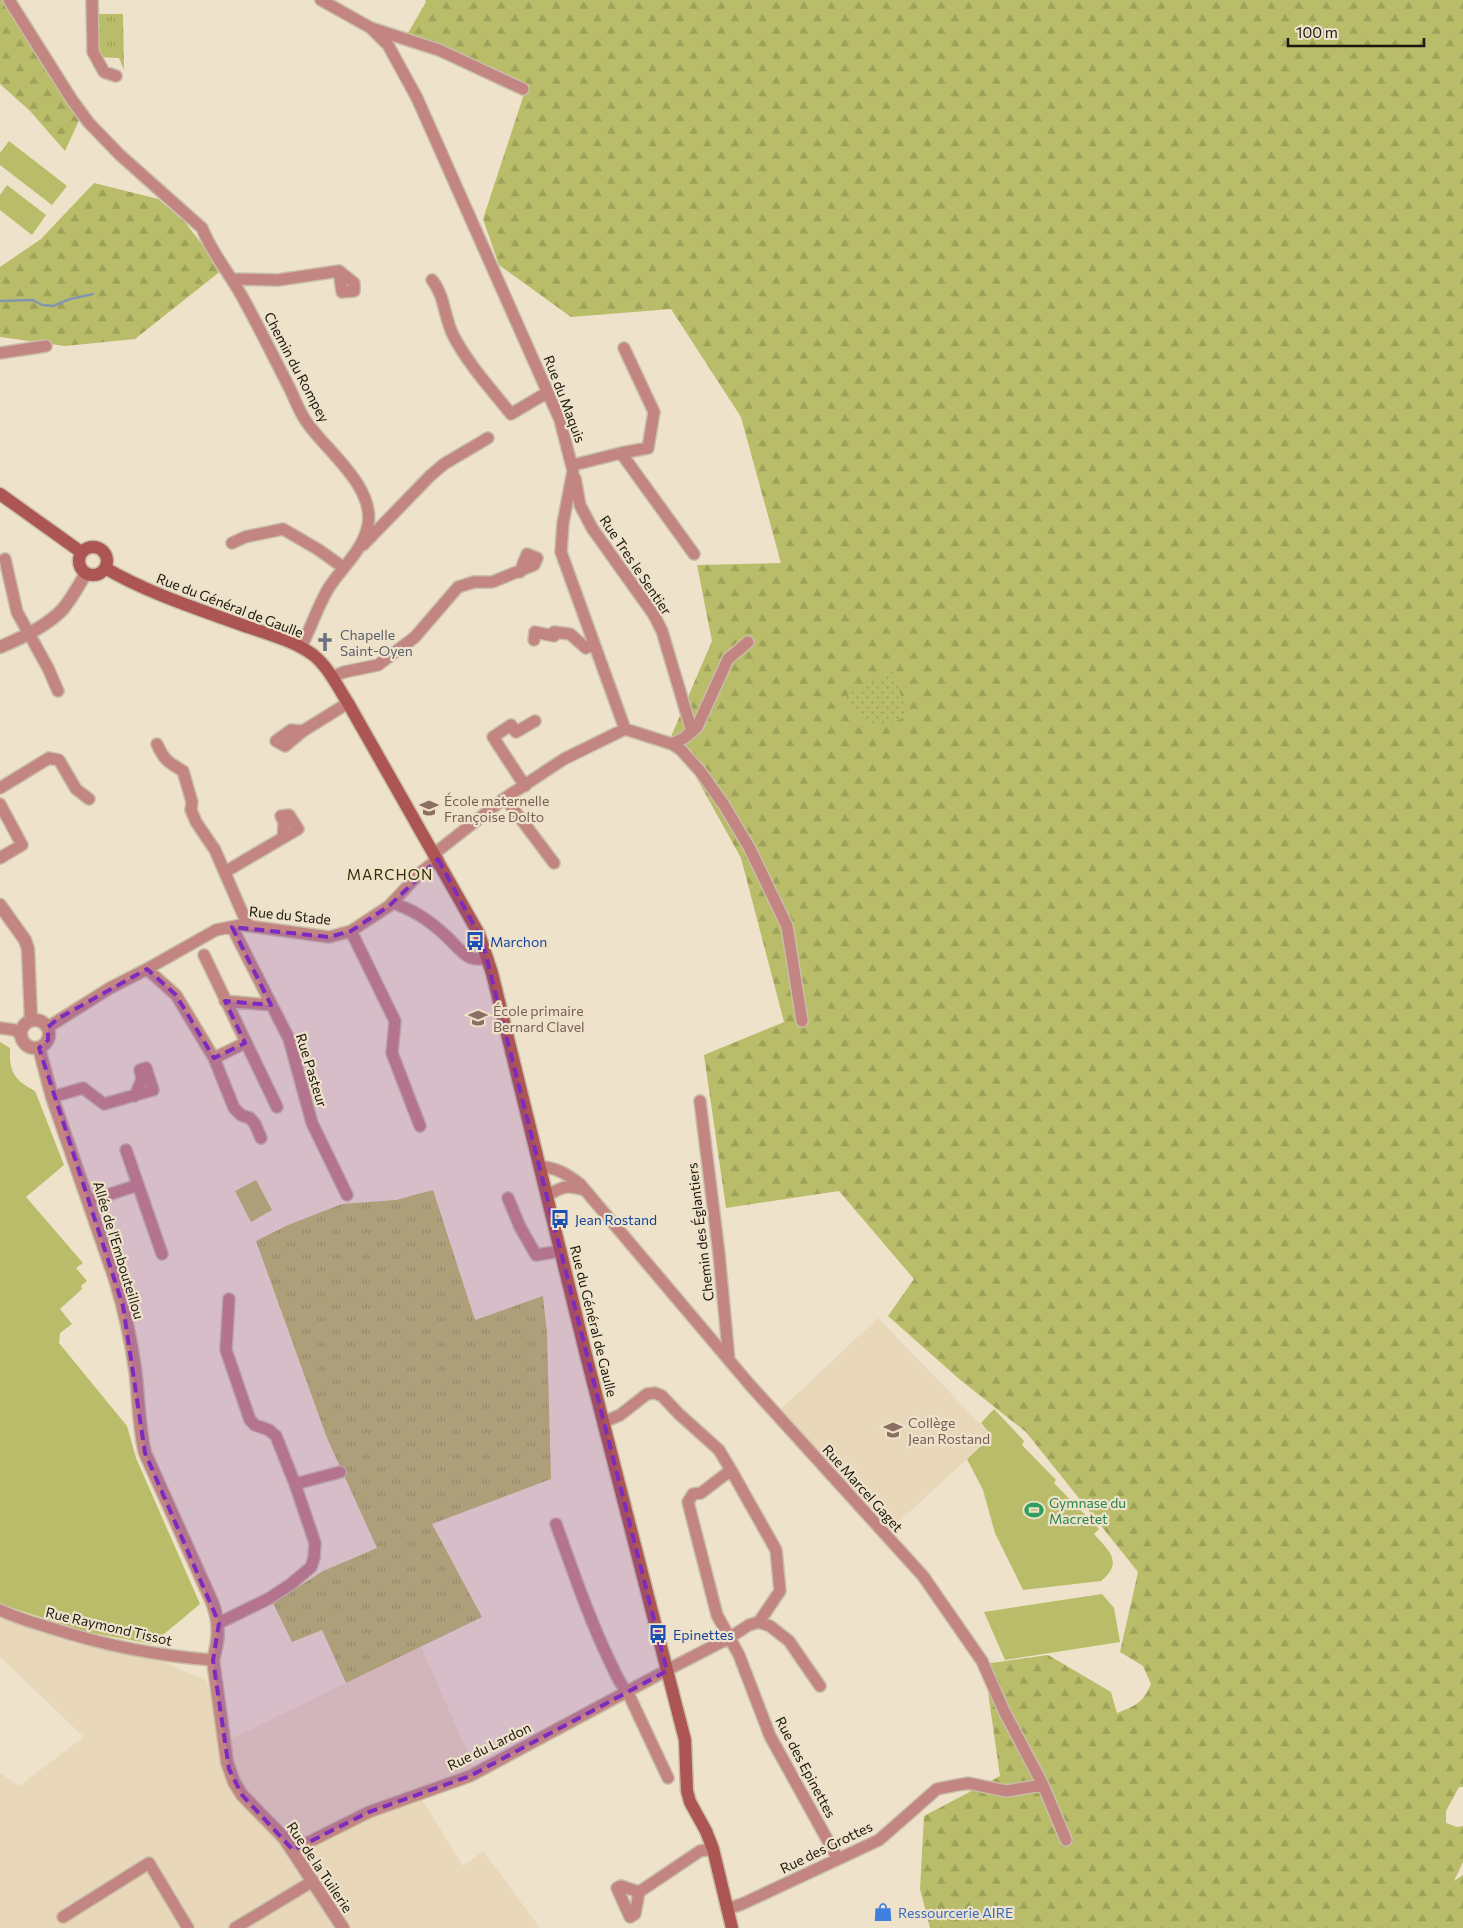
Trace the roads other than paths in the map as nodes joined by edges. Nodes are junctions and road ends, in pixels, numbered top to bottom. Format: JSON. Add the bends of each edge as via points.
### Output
{"nodes":[{"id":1,"x":9,"y":0,"type":"edge"},
{"id":2,"x":92,"y":0,"type":"edge"},
{"id":3,"x":320,"y":0,"type":"edge"},
{"id":4,"x":371,"y":28,"type":"junction"},
{"id":5,"x":116,"y":76,"type":"dead end"},
{"id":6,"x":523,"y":89,"type":"dead end"},
{"id":7,"x":338,"y":271,"type":"dead end"},
{"id":8,"x":232,"y":279,"type":"junction"},
{"id":9,"x":432,"y":280,"type":"dead end"},
{"id":10,"x":46,"y":346,"type":"dead end"},
{"id":11,"x":624,"y":348,"type":"dead end"},
{"id":12,"x":0,"y":353,"type":"edge"},
{"id":13,"x":548,"y":392,"type":"junction"},
{"id":14,"x":488,"y":438,"type":"dead end"},
{"id":15,"x":621,"y":453,"type":"junction"},
{"id":16,"x":573,"y":468,"type":"junction"},
{"id":17,"x":0,"y":494,"type":"edge"},
{"id":18,"x":232,"y":543,"type":"dead end"},
{"id":19,"x":357,"y":551,"type":"junction"},
{"id":20,"x":81,"y":552,"type":"junction"},
{"id":21,"x":694,"y":554,"type":"dead end"},
{"id":22,"x":5,"y":558,"type":"dead end"},
{"id":23,"x":105,"y":568,"type":"junction"},
{"id":24,"x":344,"y":568,"type":"junction"},
{"id":25,"x":520,"y":572,"type":"dead end"},
{"id":26,"x":86,"y":573,"type":"junction"},
{"id":27,"x":29,"y":633,"type":"junction"},
{"id":28,"x":534,"y":640,"type":"dead end"},
{"id":29,"x":748,"y":642,"type":"dead end"},
{"id":30,"x":593,"y":644,"type":"junction"},
{"id":31,"x":0,"y":647,"type":"edge"},
{"id":32,"x":301,"y":647,"type":"junction"},
{"id":33,"x":332,"y":677,"type":"junction"},
{"id":34,"x":58,"y":692,"type":"dead end"},
{"id":35,"x":348,"y":703,"type":"junction"},
{"id":36,"x":535,"y":721,"type":"dead end"},
{"id":37,"x":625,"y":729,"type":"junction"},
{"id":38,"x":302,"y":731,"type":"dead end"},
{"id":39,"x":692,"y":732,"type":"junction"},
{"id":40,"x":157,"y":744,"type":"dead end"},
{"id":41,"x":672,"y":744,"type":"junction"},
{"id":42,"x":525,"y":786,"type":"junction"},
{"id":43,"x":0,"y":788,"type":"edge"},
{"id":44,"x":505,"y":798,"type":"junction"},
{"id":45,"x":90,"y":799,"type":"dead end"},
{"id":46,"x":0,"y":804,"type":"edge"},
{"id":47,"x":283,"y":838,"type":"dead end"},
{"id":48,"x":436,"y":856,"type":"junction"},
{"id":49,"x":0,"y":858,"type":"edge"},
{"id":50,"x":554,"y":863,"type":"dead end"},
{"id":51,"x":225,"y":872,"type":"junction"},
{"id":52,"x":392,"y":903,"type":"junction"},
{"id":53,"x":0,"y":905,"type":"edge"},
{"id":54,"x":248,"y":926,"type":"junction"},
{"id":55,"x":232,"y":927,"type":"junction"},
{"id":56,"x":351,"y":931,"type":"junction"},
{"id":57,"x":204,"y":955,"type":"dead end"},
{"id":58,"x":488,"y":959,"type":"junction"},
{"id":59,"x":147,"y":969,"type":"junction"},
{"id":60,"x":225,"y":1002,"type":"junction"},
{"id":61,"x":271,"y":1006,"type":"junction"},
{"id":62,"x":31,"y":1020,"type":"junction"},
{"id":63,"x":802,"y":1021,"type":"dead end"},
{"id":64,"x":48,"y":1027,"type":"junction"},
{"id":65,"x":0,"y":1028,"type":"edge"},
{"id":66,"x":21,"y":1035,"type":"junction"},
{"id":67,"x":245,"y":1043,"type":"junction"},
{"id":68,"x":39,"y":1048,"type":"junction"},
{"id":69,"x":214,"y":1058,"type":"junction"},
{"id":70,"x":135,"y":1096,"type":"dead end"},
{"id":71,"x":52,"y":1097,"type":"junction"},
{"id":72,"x":700,"y":1101,"type":"dead end"},
{"id":73,"x":277,"y":1107,"type":"dead end"},
{"id":74,"x":420,"y":1126,"type":"dead end"},
{"id":75,"x":261,"y":1138,"type":"dead end"},
{"id":76,"x":126,"y":1150,"type":"dead end"},
{"id":77,"x":541,"y":1167,"type":"junction"},
{"id":78,"x":138,"y":1185,"type":"junction"},
{"id":79,"x":586,"y":1191,"type":"junction"},
{"id":80,"x":347,"y":1195,"type":"dead end"},
{"id":81,"x":548,"y":1195,"type":"junction"},
{"id":82,"x":508,"y":1198,"type":"dead end"},
{"id":83,"x":89,"y":1201,"type":"junction"},
{"id":84,"x":562,"y":1251,"type":"junction"},
{"id":85,"x":162,"y":1254,"type":"dead end"},
{"id":86,"x":229,"y":1299,"type":"dead end"},
{"id":87,"x":729,"y":1360,"type":"junction"},
{"id":88,"x":604,"y":1422,"type":"junction"},
{"id":89,"x":731,"y":1470,"type":"junction"},
{"id":90,"x":340,"y":1472,"type":"dead end"},
{"id":91,"x":295,"y":1484,"type":"junction"},
{"id":92,"x":556,"y":1524,"type":"dead end"},
{"id":93,"x":0,"y":1610,"type":"edge"},
{"id":94,"x":759,"y":1622,"type":"junction"},
{"id":95,"x":219,"y":1623,"type":"junction"},
{"id":96,"x":729,"y":1638,"type":"junction"},
{"id":97,"x":213,"y":1660,"type":"junction"},
{"id":98,"x":667,"y":1671,"type":"junction"},
{"id":99,"x":820,"y":1686,"type":"dead end"},
{"id":100,"x":626,"y":1692,"type":"junction"},
{"id":101,"x":668,"y":1778,"type":"dead end"},
{"id":102,"x":1043,"y":1785,"type":"junction"},
{"id":103,"x":1066,"y":1840,"type":"dead end"},
{"id":104,"x":713,"y":1849,"type":"junction"},
{"id":105,"x":293,"y":1850,"type":"junction"},
{"id":106,"x":838,"y":1859,"type":"junction"},
{"id":107,"x":313,"y":1881,"type":"junction"},
{"id":108,"x":639,"y":1892,"type":"dead end"},
{"id":109,"x":727,"y":1909,"type":"junction"},
{"id":110,"x":63,"y":1917,"type":"dead end"},
{"id":111,"x":188,"y":1928,"type":"edge"},
{"id":112,"x":235,"y":1928,"type":"edge"},
{"id":113,"x":343,"y":1928,"type":"edge"},
{"id":114,"x":732,"y":1928,"type":"edge"}],
"edges":[{"from":1,"to":8,"type":"street","name":"Chemin du Rompey","via":[[89,123],[202,228],[206,240]]},
{"from":2,"to":5,"type":"street","via":[[92,52],[104,72]]},
{"from":3,"to":4,"type":"street"},
{"from":4,"to":6,"type":"street","via":[[439,50]]},
{"from":4,"to":13,"type":"street","name":"Rue du Maquis","via":[[388,45],[404,72]]},
{"from":7,"to":8,"type":"street","via":[[278,280]]},
{"from":8,"to":19,"type":"street","name":"Chemin du Rompey","via":[[307,424],[340,461],[362,493],[369,513],[368,527]]},
{"from":9,"to":13,"type":"street","via":[[438,288],[452,333],[511,414]]},
{"from":10,"to":12,"type":"street"},
{"from":11,"to":15,"type":"street","via":[[654,412],[648,448]]},
{"from":13,"to":16,"type":"street","name":"Rue du Maquis","via":[[560,420]]},
{"from":14,"to":19,"type":"street","via":[[430,476]]},
{"from":15,"to":16,"type":"street"},
{"from":15,"to":21,"type":"street"},
{"from":16,"to":30,"type":"street","name":"Rue du Maquis","via":[[560,552]]},
{"from":16,"to":39,"type":"street","name":"Rue Tres le Sentier","via":[[580,505],[592,528],[654,614],[662,631]]},
{"from":17,"to":20,"type":"main road"},
{"from":18,"to":24,"type":"street","via":[[244,537],[283,529]]},
{"from":19,"to":24,"type":"street","name":"Chemin du Rompey"},
{"from":20,"to":23,"type":"main road","via":[[92,546],[101,549],[106,556]]},
{"from":20,"to":26,"type":"main road","via":[[80,566]]},
{"from":22,"to":27,"type":"street","via":[[17,612]]},
{"from":23,"to":26,"type":"main road","via":[[94,575]]},
{"from":23,"to":32,"type":"main road","name":"Rue du Général de Gaulle","via":[[185,605]]},
{"from":24,"to":32,"type":"street","name":"Chemin du Rompey","via":[[320,603]]},
{"from":25,"to":33,"type":"street","via":[[492,582],[458,586],[415,637],[378,665]]},
{"from":26,"to":27,"type":"street","via":[[63,608]]},
{"from":27,"to":31,"type":"street"},
{"from":27,"to":34,"type":"street"},
{"from":28,"to":30,"type":"street","via":[[535,632],[554,636],[554,632],[570,634],[586,648]]},
{"from":29,"to":39,"type":"street","via":[[728,659],[706,710]]},
{"from":30,"to":37,"type":"street","name":"Rue du Maquis"},
{"from":32,"to":33,"type":"main road","name":"Rue du Général de Gaulle","via":[[320,660]]},
{"from":33,"to":35,"type":"main road","name":"Rue du Général de Gaulle"},
{"from":35,"to":38,"type":"street"},
{"from":35,"to":48,"type":"main road","name":"Rue du Général de Gaulle"},
{"from":36,"to":42,"type":"street","via":[[516,732],[511,725],[493,737]]},
{"from":37,"to":41,"type":"street"},
{"from":37,"to":42,"type":"street","via":[[564,759]]},
{"from":39,"to":41,"type":"street"},
{"from":40,"to":51,"type":"street","via":[[162,757],[183,771],[192,802],[191,810]]},
{"from":41,"to":63,"type":"street","via":[[700,771],[749,847],[786,926]]},
{"from":42,"to":44,"type":"street"},
{"from":43,"to":45,"type":"street","via":[[49,758],[55,758],[76,789]]},
{"from":44,"to":48,"type":"street"},
{"from":44,"to":50,"type":"street"},
{"from":46,"to":49,"type":"street","via":[[22,845]]},
{"from":47,"to":51,"type":"street"},
{"from":48,"to":52,"type":"street","name":"Rue du Stade"},
{"from":48,"to":58,"type":"main road","name":"Rue du Général de Gaulle","via":[[479,934]]},
{"from":51,"to":54,"type":"street"},
{"from":52,"to":56,"type":"street","name":"Rue du Stade"},
{"from":52,"to":58,"type":"street","via":[[409,908],[469,957]]},
{"from":53,"to":62,"type":"street","via":[[28,949]]},
{"from":54,"to":55,"type":"street","name":"Rue du Stade"},
{"from":54,"to":56,"type":"street","name":"Rue du Stade","via":[[328,937]]},
{"from":55,"to":59,"type":"street","name":"Rue du Stade","via":[[216,930]]},
{"from":55,"to":61,"type":"street","name":"Rue Pasteur"},
{"from":56,"to":74,"type":"street","via":[[395,1021],[392,1053]]},
{"from":57,"to":60,"type":"street"},
{"from":58,"to":77,"type":"main road","name":"Rue du Général de Gaulle"},
{"from":59,"to":64,"type":"street","name":"Rue du Stade"},
{"from":59,"to":69,"type":"street","via":[[176,995]]},
{"from":60,"to":61,"type":"street"},
{"from":60,"to":67,"type":"street"},
{"from":61,"to":80,"type":"street","name":"Rue Pasteur","via":[[289,1039],[312,1123]]},
{"from":62,"to":64,"type":"street","via":[[43,1022]]},
{"from":62,"to":66,"type":"street","via":[[22,1028]]},
{"from":64,"to":68,"type":"street","via":[[48,1040]]},
{"from":65,"to":66,"type":"street","via":[[15,1030]]},
{"from":66,"to":68,"type":"street","via":[[27,1046]]},
{"from":67,"to":69,"type":"street"},
{"from":67,"to":73,"type":"street"},
{"from":68,"to":71,"type":"street","name":"Allée de l'Embouteillou"},
{"from":69,"to":75,"type":"street","via":[[234,1108],[240,1115],[250,1118]]},
{"from":70,"to":71,"type":"street","via":[[104,1104],[83,1088]]},
{"from":71,"to":83,"type":"street","name":"Allée de l'Embouteillou"},
{"from":72,"to":87,"type":"street","name":"Chemin des Églantiers"},
{"from":76,"to":78,"type":"street"},
{"from":77,"to":79,"type":"street","name":"Rue Marcel Gaget","via":[[550,1167],[568,1175]]},
{"from":77,"to":81,"type":"main road","name":"Rue du Général de Gaulle"},
{"from":78,"to":83,"type":"street"},
{"from":78,"to":85,"type":"street"},
{"from":79,"to":81,"type":"street","via":[[570,1186]]},
{"from":79,"to":87,"type":"street","name":"Rue Marcel Gaget"},
{"from":81,"to":84,"type":"main road","name":"Rue du Général de Gaulle"},
{"from":82,"to":84,"type":"street","via":[[536,1255]]},
{"from":83,"to":95,"type":"street","name":"Allée de l'Embouteillou","via":[[115,1279],[130,1338],[145,1453]]},
{"from":84,"to":88,"type":"main road","name":"Rue du Général de Gaulle"},
{"from":86,"to":91,"type":"street","via":[[226,1350],[250,1420],[276,1436]]},
{"from":87,"to":102,"type":"street","name":"Rue Marcel Gaget","via":[[923,1576],[982,1661]]},
{"from":88,"to":89,"type":"street","via":[[620,1415],[647,1394],[655,1393],[719,1450]]},
{"from":88,"to":98,"type":"main road","name":"Rue du Général de Gaulle"},
{"from":89,"to":94,"type":"street","via":[[776,1550],[780,1590]]},
{"from":89,"to":96,"type":"street","name":"Rue des Epinettes","via":[[701,1493],[693,1494],[688,1502],[717,1615]]},
{"from":90,"to":91,"type":"street"},
{"from":91,"to":95,"type":"street","via":[[315,1543],[311,1567],[268,1599]]},
{"from":92,"to":100,"type":"street","via":[[590,1616]]},
{"from":93,"to":97,"type":"street","name":"Rue Raymond Tissot","via":[[108,1644],[170,1656]]},
{"from":94,"to":96,"type":"street","name":"Rue du Lardon"},
{"from":94,"to":99,"type":"street","via":[[770,1626],[789,1641]]},
{"from":95,"to":97,"type":"street","name":"Allée de l'Embouteillou"},
{"from":96,"to":98,"type":"street","name":"Rue du Lardon"},
{"from":96,"to":106,"type":"street","name":"Rue des Epinettes","via":[[739,1655],[770,1736]]},
{"from":97,"to":105,"type":"street","name":"Rue de la Tuilerie","via":[[231,1776],[242,1795]]},
{"from":98,"to":100,"type":"street","name":"Rue du Lardon"},
{"from":98,"to":104,"type":"main road","name":"Rue du Général de Gaulle","via":[[685,1740],[687,1791]]},
{"from":100,"to":101,"type":"street"},
{"from":100,"to":105,"type":"street","name":"Rue du Lardon","via":[[470,1776],[369,1812]]},
{"from":102,"to":103,"type":"street","name":"Rue Marcel Gaget"},
{"from":102,"to":106,"type":"street","name":"Rue des Grottes","via":[[1006,1792],[968,1783],[937,1789],[879,1840]]},
{"from":104,"to":108,"type":"street","via":[[700,1851]]},
{"from":104,"to":109,"type":"main road","name":"Rue du Général de Gaulle"},
{"from":105,"to":107,"type":"street","name":"Rue de la Tuilerie"},
{"from":106,"to":109,"type":"street","name":"Rue des Grottes"},
{"from":107,"to":112,"type":"street"},
{"from":107,"to":113,"type":"street","name":"Rue de la Tuilerie"},
{"from":109,"to":114,"type":"main road","name":"Rue du Général de Gaulle"},
{"from":110,"to":111,"type":"street","via":[[150,1863]]}]}
